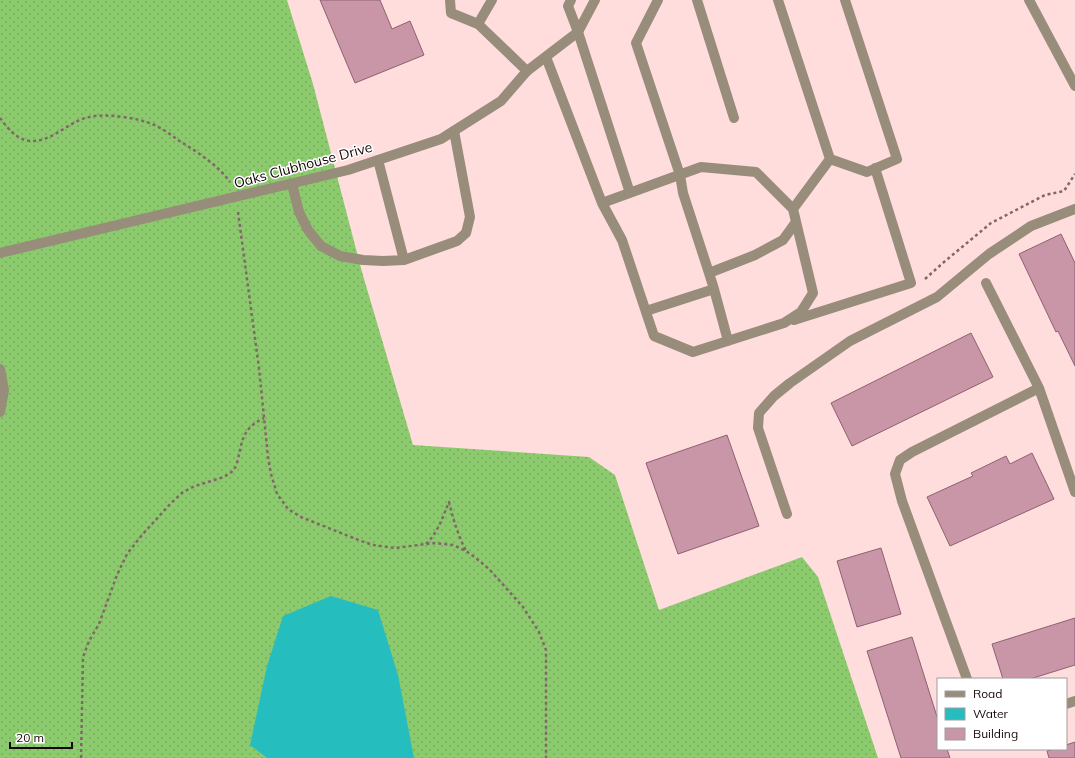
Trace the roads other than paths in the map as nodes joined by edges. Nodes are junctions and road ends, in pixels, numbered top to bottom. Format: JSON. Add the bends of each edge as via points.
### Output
{"nodes":[{"id":1,"x":450,"y":0,"type":"edge"},
{"id":2,"x":492,"y":0,"type":"edge"},
{"id":3,"x":571,"y":0,"type":"edge"},
{"id":4,"x":595,"y":0,"type":"edge"},
{"id":5,"x":658,"y":0,"type":"edge"},
{"id":6,"x":698,"y":0,"type":"edge"},
{"id":7,"x":778,"y":0,"type":"edge"},
{"id":8,"x":845,"y":0,"type":"edge"},
{"id":9,"x":1029,"y":0,"type":"edge"},
{"id":10,"x":478,"y":24,"type":"junction"},
{"id":11,"x":578,"y":32,"type":"junction"},
{"id":12,"x":546,"y":58,"type":"junction"},
{"id":13,"x":527,"y":71,"type":"junction"},
{"id":14,"x":1075,"y":86,"type":"edge"},
{"id":15,"x":734,"y":118,"type":"dead end"},
{"id":16,"x":454,"y":131,"type":"junction"},
{"id":17,"x":830,"y":159,"type":"junction"},
{"id":18,"x":378,"y":160,"type":"junction"},
{"id":19,"x":875,"y":168,"type":"junction"},
{"id":20,"x":680,"y":175,"type":"junction"},
{"id":21,"x":292,"y":184,"type":"junction"},
{"id":22,"x":630,"y":193,"type":"junction"},
{"id":23,"x":602,"y":203,"type":"junction"},
{"id":24,"x":793,"y":209,"type":"junction"},
{"id":25,"x":1075,"y":209,"type":"edge"},
{"id":26,"x":796,"y":222,"type":"junction"},
{"id":27,"x":0,"y":253,"type":"edge"},
{"id":28,"x":404,"y":260,"type":"junction"},
{"id":29,"x":709,"y":273,"type":"junction"},
{"id":30,"x":986,"y":283,"type":"dead end"},
{"id":31,"x":714,"y":289,"type":"junction"},
{"id":32,"x":646,"y":311,"type":"junction"},
{"id":33,"x":784,"y":323,"type":"junction"},
{"id":34,"x":728,"y":341,"type":"junction"},
{"id":35,"x":0,"y":369,"type":"edge"},
{"id":36,"x":1038,"y":388,"type":"junction"},
{"id":37,"x":0,"y":412,"type":"edge"},
{"id":38,"x":1075,"y":492,"type":"edge"},
{"id":39,"x":787,"y":514,"type":"dead end"},
{"id":40,"x":967,"y":678,"type":"edge"}],
"edges":[{"from":1,"to":10,"type":"street","via":[[451,13]]},
{"from":2,"to":10,"type":"street"},
{"from":3,"to":11,"type":"street","via":[[568,6]]},
{"from":4,"to":11,"type":"street","name":"Oaks Clubhouse Drive"},
{"from":5,"to":20,"type":"street","via":[[636,43]]},
{"from":6,"to":15,"type":"street"},
{"from":7,"to":17,"type":"street"},
{"from":8,"to":19,"type":"street","via":[[897,159]]},
{"from":9,"to":14,"type":"street"},
{"from":10,"to":13,"type":"street"},
{"from":11,"to":12,"type":"street","name":"Oaks Clubhouse Drive"},
{"from":11,"to":22,"type":"street"},
{"from":12,"to":13,"type":"street","name":"Oaks Clubhouse Drive"},
{"from":12,"to":23,"type":"street"},
{"from":13,"to":16,"type":"street","name":"Oaks Clubhouse Drive","via":[[501,101]]},
{"from":16,"to":18,"type":"street","name":"Oaks Clubhouse Drive","via":[[441,139]]},
{"from":16,"to":28,"type":"street","via":[[470,217],[466,233],[456,241]]},
{"from":17,"to":19,"type":"street","via":[[866,172]]},
{"from":17,"to":24,"type":"street"},
{"from":18,"to":21,"type":"street","name":"Oaks Clubhouse Drive"},
{"from":18,"to":28,"type":"street"},
{"from":19,"to":33,"type":"street","via":[[911,283]]},
{"from":20,"to":22,"type":"street"},
{"from":20,"to":24,"type":"street","via":[[701,167],[756,172]]},
{"from":20,"to":29,"type":"street","via":[[683,193]]},
{"from":21,"to":27,"type":"street","name":"Oaks Clubhouse Drive"},
{"from":21,"to":28,"type":"street","via":[[299,212],[308,230],[321,246],[340,256],[363,260]]},
{"from":22,"to":23,"type":"street"},
{"from":23,"to":32,"type":"street","via":[[622,240]]},
{"from":24,"to":26,"type":"street"},
{"from":25,"to":39,"type":"street","via":[[1031,226],[989,254],[937,297],[850,341],[790,383],[769,402],[759,413],[758,428]]},
{"from":26,"to":29,"type":"street","via":[[783,240],[755,255]]},
{"from":26,"to":33,"type":"street","via":[[813,293],[802,312]]},
{"from":29,"to":31,"type":"street"},
{"from":30,"to":36,"type":"street"},
{"from":31,"to":32,"type":"street"},
{"from":31,"to":34,"type":"street"},
{"from":32,"to":34,"type":"street","via":[[654,336],[693,352]]},
{"from":33,"to":34,"type":"street"},
{"from":35,"to":37,"type":"street","via":[[4,390]]},
{"from":36,"to":38,"type":"street"},
{"from":36,"to":40,"type":"street","via":[[912,452],[900,460],[895,474],[902,501]]}]}
